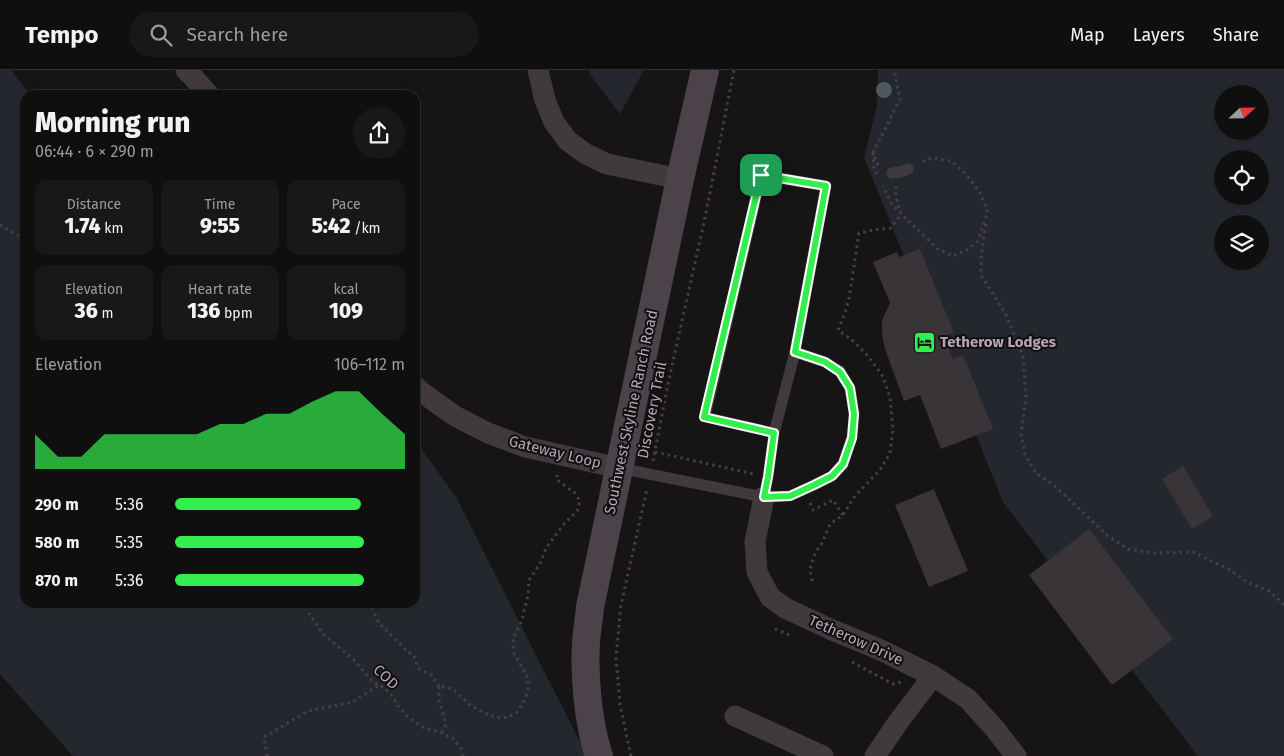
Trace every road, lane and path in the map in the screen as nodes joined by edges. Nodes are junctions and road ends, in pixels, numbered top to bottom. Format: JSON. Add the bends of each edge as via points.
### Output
{"nodes":[{"id":1,"x":186,"y":70,"type":"edge"},
{"id":2,"x":538,"y":70,"type":"edge"},
{"id":3,"x":706,"y":70,"type":"edge"},
{"id":4,"x":734,"y":70,"type":"edge"},
{"id":5,"x":894,"y":70,"type":"edge"},
{"id":6,"x":204,"y":90,"type":"edge"},
{"id":7,"x":873,"y":153,"type":"junction"},
{"id":8,"x":908,"y":169,"type":"joint"},
{"id":9,"x":892,"y":173,"type":"junction"},
{"id":10,"x":680,"y":179,"type":"junction"},
{"id":11,"x":901,"y":214,"type":"junction"},
{"id":12,"x":987,"y":214,"type":"junction"},
{"id":13,"x":0,"y":225,"type":"edge"},
{"id":14,"x":20,"y":237,"type":"edge"},
{"id":15,"x":795,"y":352,"type":"junction"},
{"id":16,"x":420,"y":390,"type":"edge"},
{"id":17,"x":774,"y":433,"type":"junction"},
{"id":18,"x":560,"y":455,"type":"junction"},
{"id":19,"x":619,"y":468,"type":"junction"},
{"id":20,"x":651,"y":474,"type":"junction"},
{"id":21,"x":764,"y":497,"type":"junction"},
{"id":22,"x":1284,"y":605,"type":"edge"},
{"id":23,"x":305,"y":608,"type":"edge"},
{"id":24,"x":372,"y":608,"type":"edge"},
{"id":25,"x":775,"y":629,"type":"dead end"},
{"id":26,"x":800,"y":639,"type":"dead end"},
{"id":27,"x":847,"y":659,"type":"dead end"},
{"id":28,"x":927,"y":684,"type":"junction"},
{"id":29,"x":379,"y":685,"type":"junction"},
{"id":30,"x":438,"y":686,"type":"junction"},
{"id":31,"x":735,"y":716,"type":"dead end"},
{"id":32,"x":442,"y":733,"type":"junction"},
{"id":33,"x":267,"y":756,"type":"edge"},
{"id":34,"x":463,"y":756,"type":"edge"},
{"id":35,"x":599,"y":756,"type":"edge"},
{"id":36,"x":631,"y":756,"type":"edge"},
{"id":37,"x":823,"y":756,"type":"edge"},
{"id":38,"x":875,"y":756,"type":"edge"},
{"id":39,"x":1016,"y":756,"type":"edge"}],
"edges":[{"from":1,"to":6,"type":"street"},
{"from":2,"to":10,"type":"street","via":[[554,122],[568,141],[607,164]]},
{"from":3,"to":10,"type":"street","name":"Southwest Skyline Ranch Road"},
{"from":4,"to":20,"type":"path","name":"Discovery Trail"},
{"from":5,"to":7,"type":"path","via":[[900,99]]},
{"from":7,"to":9,"type":"path","via":[[878,165]]},
{"from":7,"to":11,"type":"path","via":[[874,170]]},
{"from":8,"to":9,"type":"lane"},
{"from":8,"to":12,"type":"path","via":[[932,158],[951,161],[978,191]]},
{"from":9,"to":11,"type":"path"},
{"from":10,"to":19,"type":"street","name":"Southwest Skyline Ranch Road"},
{"from":11,"to":12,"type":"path","via":[[938,249],[953,256],[978,241]]},
{"from":12,"to":22,"type":"path","via":[[981,275],[1005,313],[1023,355],[1026,397],[1021,434],[1025,455],[1036,473],[1128,550],[1193,552],[1228,569],[1249,584],[1269,591]]},
{"from":13,"to":14,"type":"path"},
{"from":15,"to":17,"type":"lane"},
{"from":15,"to":17,"type":"lane","via":[[826,186],[761,175],[704,417]]},
{"from":15,"to":21,"type":"lane","via":[[825,362],[840,372],[850,388],[854,414],[852,438],[843,464],[832,476],[790,496]]},
{"from":16,"to":18,"type":"street","name":"Gateway Loop","via":[[455,416],[488,433],[525,447]]},
{"from":17,"to":21,"type":"lane"},
{"from":18,"to":19,"type":"street","name":"Gateway Loop"},
{"from":18,"to":30,"type":"path","via":[[557,480],[575,493],[580,501],[577,511],[546,548],[529,580],[522,620],[513,638],[514,653],[528,678],[525,700],[516,713],[501,718],[471,706],[453,689]]},
{"from":19,"to":20,"type":"lane"},
{"from":19,"to":35,"type":"street","name":"Southwest Skyline Ranch Road","via":[[590,607],[586,642],[586,680]]},
{"from":20,"to":21,"type":"lane"},
{"from":20,"to":36,"type":"path","name":"Discovery Trail","via":[[621,605],[616,657],[620,705]]},
{"from":21,"to":28,"type":"street","name":"Tetherow Drive","via":[[755,542],[757,572],[770,597],[785,608],[883,651]]},
{"from":23,"to":29,"type":"path","name":"COD","via":[[323,634]]},
{"from":24,"to":30,"type":"path","via":[[379,623],[414,656],[418,668],[431,675]]},
{"from":25,"to":26,"type":"path"},
{"from":27,"to":28,"type":"path","via":[[894,684]]},
{"from":28,"to":38,"type":"street"},
{"from":28,"to":39,"type":"street","name":"Tetherow Drive","via":[[968,699]]},
{"from":29,"to":32,"type":"path","name":"COD","via":[[387,690],[406,715],[424,728]]},
{"from":29,"to":33,"type":"path","via":[[353,702],[308,712],[264,737]]},
{"from":30,"to":32,"type":"path","via":[[446,724]]},
{"from":31,"to":37,"type":"street"},
{"from":32,"to":34,"type":"path","name":"COD","via":[[454,739]]}]}
